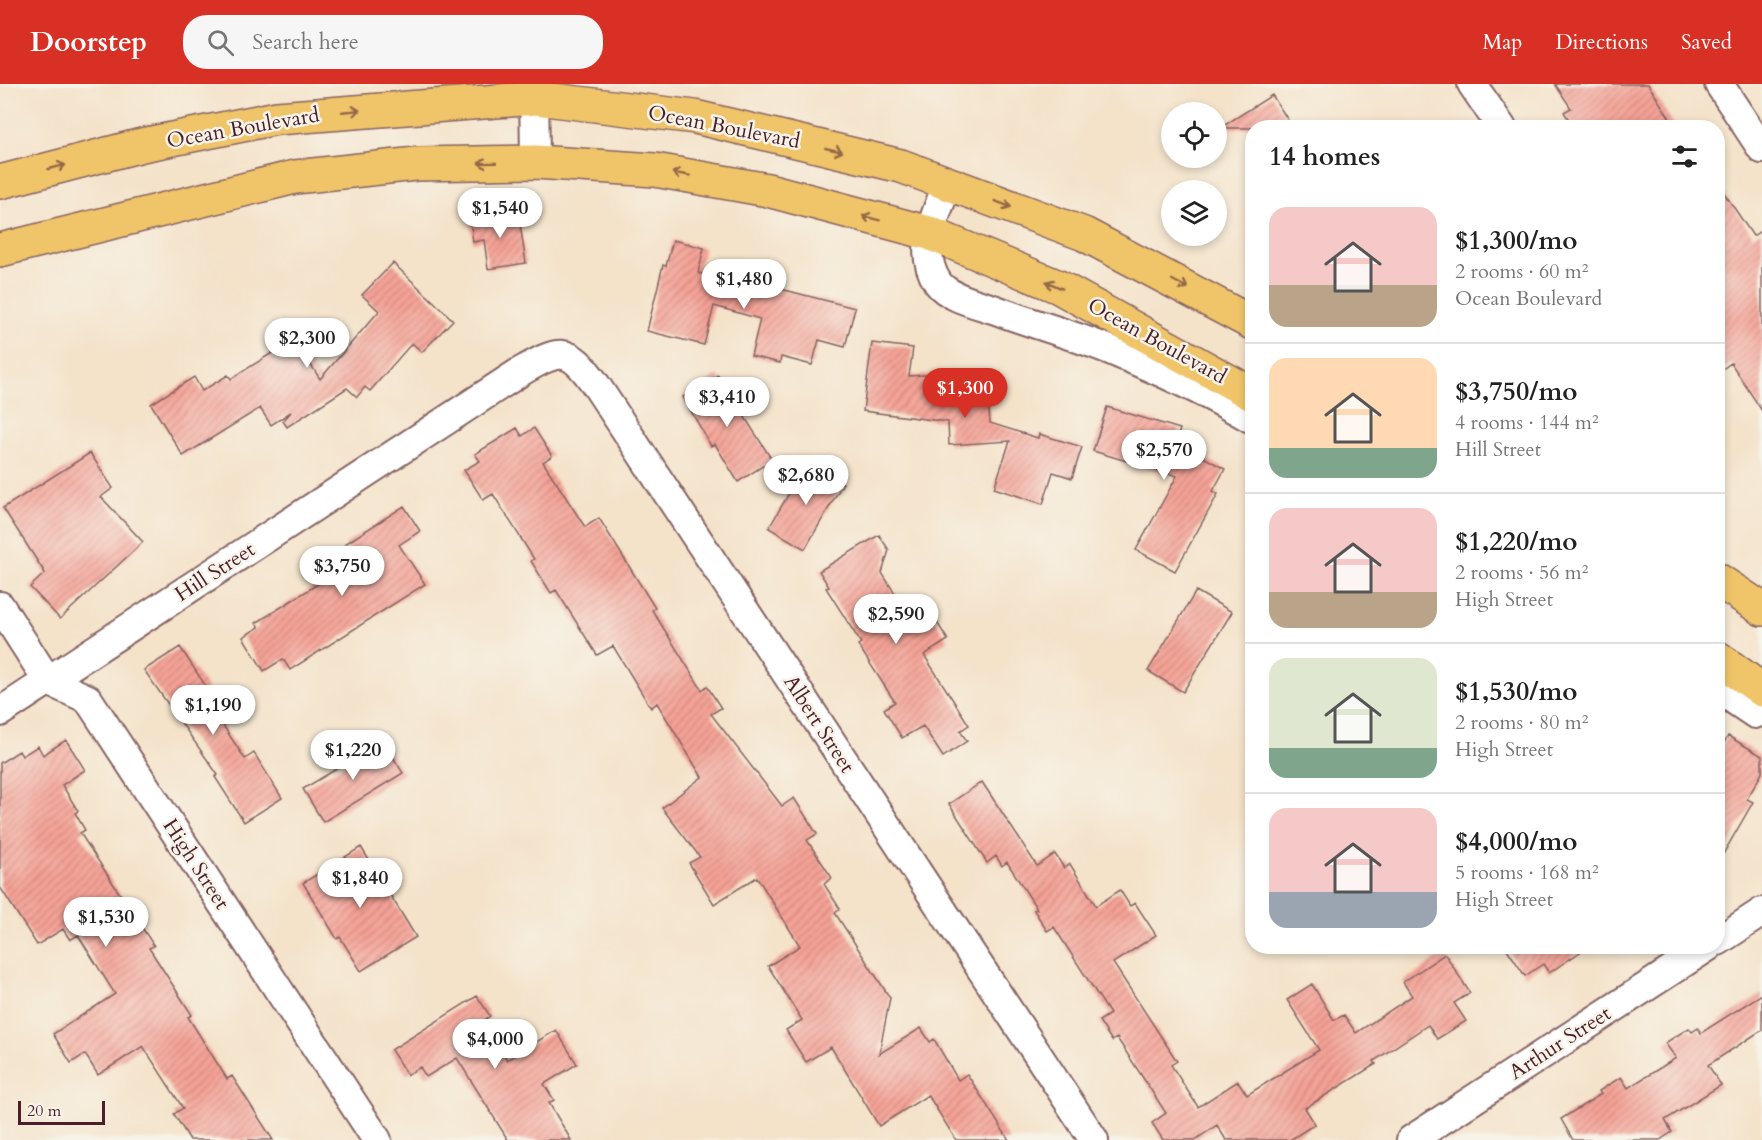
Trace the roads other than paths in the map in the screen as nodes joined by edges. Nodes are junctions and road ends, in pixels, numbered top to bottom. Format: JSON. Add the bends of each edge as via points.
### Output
{"nodes":[{"id":1,"x":445,"y":84,"type":"edge"},
{"id":2,"x":595,"y":84,"type":"edge"},
{"id":3,"x":1472,"y":84,"type":"edge"},
{"id":4,"x":1719,"y":84,"type":"edge"},
{"id":5,"x":535,"y":91,"type":"edge"},
{"id":6,"x":400,"y":107,"type":"junction"},
{"id":7,"x":663,"y":113,"type":"junction"},
{"id":8,"x":1497,"y":120,"type":"edge"},
{"id":9,"x":1762,"y":148,"type":"edge"},
{"id":10,"x":535,"y":162,"type":"junction"},
{"id":11,"x":0,"y":182,"type":"edge"},
{"id":12,"x":948,"y":183,"type":"junction"},
{"id":13,"x":929,"y":233,"type":"junction"},
{"id":14,"x":0,"y":250,"type":"edge"},
{"id":15,"x":1245,"y":319,"type":"edge"},
{"id":16,"x":520,"y":372,"type":"joint"},
{"id":17,"x":1245,"y":390,"type":"edge"},
{"id":18,"x":1245,"y":415,"type":"edge"},
{"id":19,"x":1725,"y":585,"type":"edge"},
{"id":20,"x":0,"y":606,"type":"edge"},
{"id":21,"x":1762,"y":609,"type":"edge"},
{"id":22,"x":1725,"y":666,"type":"edge"},
{"id":23,"x":48,"y":681,"type":"junction"},
{"id":24,"x":1725,"y":691,"type":"edge"},
{"id":25,"x":1759,"y":702,"type":"edge"},
{"id":26,"x":0,"y":712,"type":"edge"},
{"id":27,"x":1762,"y":912,"type":"edge"},
{"id":28,"x":1725,"y":936,"type":"edge"},
{"id":29,"x":1697,"y":954,"type":"edge"},
{"id":30,"x":377,"y":1140,"type":"edge"},
{"id":31,"x":1094,"y":1140,"type":"edge"},
{"id":32,"x":1411,"y":1140,"type":"edge"}],
"edges":[{"from":1,"to":6,"type":"main road"},
{"from":2,"to":7,"type":"main road"},
{"from":3,"to":8,"type":"street"},
{"from":4,"to":9,"type":"street"},
{"from":5,"to":6,"type":"main road","name":"Ocean Boulevard"},
{"from":5,"to":7,"type":"main road","name":"Ocean Boulevard"},
{"from":5,"to":10,"type":"street"},
{"from":11,"to":6,"type":"main road","name":"Ocean Boulevard","one_way":true,"via":[[142,145],[277,118]]},
{"from":7,"to":12,"type":"main road","name":"Ocean Boulevard","one_way":true,"via":[[695,117],[901,166]]},
{"from":13,"to":10,"type":"main road","name":"Ocean Boulevard","one_way":true,"via":[[768,190],[666,172]]},
{"from":10,"to":14,"type":"main road","name":"Ocean Boulevard","one_way":true,"via":[[416,164],[295,177]]},
{"from":12,"to":13,"type":"street","name":"Ocean Boulevard"},
{"from":12,"to":15,"type":"main road","name":"Ocean Boulevard","one_way":true,"via":[[1084,234]]},
{"from":17,"to":13,"type":"main road","name":"Ocean Boulevard","one_way":true,"via":[[1059,287]]},
{"from":13,"to":18,"type":"street","name":"Ocean Boulevard","via":[[927,252],[932,272],[940,285],[954,294],[1115,352]]},
{"from":16,"to":23,"type":"street","name":"Hill Street"},
{"from":16,"to":31,"type":"street","name":"Albert Street","via":[[550,355],[562,354],[584,369]]},
{"from":19,"to":21,"type":"main road"},
{"from":20,"to":23,"type":"street"},
{"from":22,"to":25,"type":"main road"},
{"from":23,"to":26,"type":"street","name":"Hill Street"},
{"from":23,"to":30,"type":"street","name":"High Street","via":[[88,699]]},
{"from":24,"to":25,"type":"street"},
{"from":27,"to":28,"type":"street"},
{"from":29,"to":32,"type":"street","name":"Arthur Street"}]}
